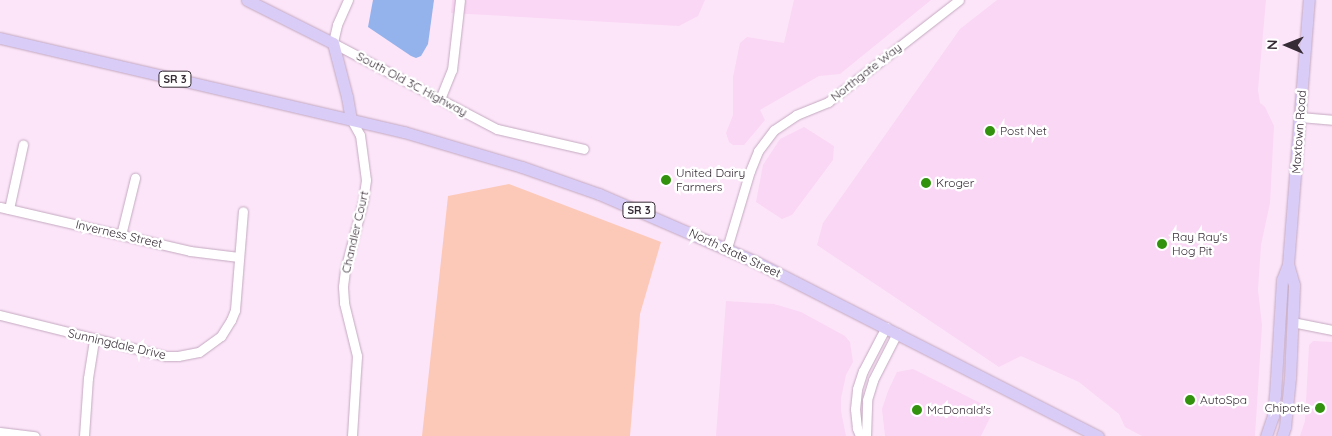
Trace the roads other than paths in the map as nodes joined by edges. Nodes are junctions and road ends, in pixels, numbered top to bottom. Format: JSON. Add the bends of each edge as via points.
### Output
{"nodes":[{"id":1,"x":247,"y":0,"type":"edge"},
{"id":2,"x":348,"y":0,"type":"edge"},
{"id":3,"x":460,"y":0,"type":"edge"},
{"id":4,"x":959,"y":0,"type":"edge"},
{"id":5,"x":1309,"y":0,"type":"edge"},
{"id":6,"x":0,"y":38,"type":"edge"},
{"id":7,"x":333,"y":42,"type":"junction"},
{"id":8,"x":440,"y":99,"type":"junction"},
{"id":9,"x":1300,"y":117,"type":"junction"},
{"id":10,"x":351,"y":119,"type":"junction"},
{"id":11,"x":1332,"y":120,"type":"edge"},
{"id":12,"x":23,"y":145,"type":"dead end"},
{"id":13,"x":584,"y":149,"type":"dead end"},
{"id":14,"x":136,"y":178,"type":"dead end"},
{"id":15,"x":5,"y":208,"type":"edge"},
{"id":16,"x":243,"y":211,"type":"dead end"},
{"id":17,"x":121,"y":235,"type":"junction"},
{"id":18,"x":727,"y":248,"type":"junction"},
{"id":19,"x":239,"y":257,"type":"junction"},
{"id":20,"x":1288,"y":264,"type":"junction"},
{"id":21,"x":0,"y":315,"type":"edge"},
{"id":22,"x":1279,"y":316,"type":"junction"},
{"id":23,"x":1292,"y":322,"type":"junction"},
{"id":24,"x":886,"y":327,"type":"junction"},
{"id":25,"x":1332,"y":330,"type":"edge"},
{"id":26,"x":897,"y":333,"type":"junction"},
{"id":27,"x":94,"y":339,"type":"junction"},
{"id":28,"x":1290,"y":378,"type":"junction"},
{"id":29,"x":0,"y":432,"type":"edge"},
{"id":30,"x":35,"y":436,"type":"edge"},
{"id":31,"x":84,"y":436,"type":"edge"},
{"id":32,"x":352,"y":436,"type":"edge"},
{"id":33,"x":860,"y":436,"type":"edge"},
{"id":34,"x":866,"y":436,"type":"edge"},
{"id":35,"x":1098,"y":436,"type":"edge"},
{"id":36,"x":1266,"y":436,"type":"edge"},
{"id":37,"x":1282,"y":436,"type":"edge"}],
"edges":[{"from":1,"to":7,"type":"main road","name":"South Old 3C Highway"},
{"from":2,"to":7,"type":"street"},
{"from":3,"to":8,"type":"street","via":[[452,70]]},
{"from":4,"to":18,"type":"street","name":"Northgate Way","via":[[833,98],[796,115],[770,135],[758,150],[750,171]]},
{"from":5,"to":9,"type":"main road","name":"Maxtown Road"},
{"from":6,"to":10,"type":"main road","number":"SR 3"},
{"from":7,"to":8,"type":"street","name":"South Old 3C Highway"},
{"from":7,"to":10,"type":"main road"},
{"from":8,"to":13,"type":"street","name":"South Old 3C Highway","via":[[497,129]]},
{"from":9,"to":11,"type":"street"},
{"from":9,"to":20,"type":"main road","name":"Maxtown Road"},
{"from":10,"to":18,"type":"main road","name":"North State Street","number":"SR 3","via":[[547,176],[639,210]]},
{"from":10,"to":32,"type":"street","name":"Chandler Court","via":[[360,135],[366,180],[343,287],[357,356]]},
{"from":12,"to":15,"type":"street"},
{"from":14,"to":17,"type":"street"},
{"from":15,"to":17,"type":"street","name":"Inverness Street"},
{"from":16,"to":19,"type":"street","name":"Sunningdale Drive"},
{"from":17,"to":19,"type":"street","name":"Inverness Street","via":[[190,251]]},
{"from":18,"to":24,"type":"main road","name":"North State Street","number":"SR 3"},
{"from":19,"to":27,"type":"street","name":"Sunningdale Drive","via":[[236,302],[231,320],[221,336],[206,348],[190,355],[166,356]]},
{"from":20,"to":22,"type":"main road","name":"Maxtown Road","via":[[1282,280]]},
{"from":20,"to":23,"type":"main road","name":"Maxtown Road","via":[[1294,285]]},
{"from":21,"to":27,"type":"street","name":"Sunningdale Drive"},
{"from":22,"to":28,"type":"main road","via":[[1284,323],[1284,372]]},
{"from":22,"to":36,"type":"main road","name":"Maxtown Road","via":[[1274,402]]},
{"from":23,"to":25,"type":"street"},
{"from":23,"to":28,"type":"main road","name":"Maxtown Road"},
{"from":24,"to":26,"type":"main road","name":"North State Street","number":"SR 3"},
{"from":24,"to":33,"type":"street","via":[[857,389],[856,428]]},
{"from":26,"to":34,"type":"street","via":[[873,380],[867,400]]},
{"from":26,"to":35,"type":"main road","name":"North State Street","number":"SR 3"},
{"from":27,"to":31,"type":"street"},
{"from":28,"to":37,"type":"main road","name":"Maxtown Road"},
{"from":29,"to":30,"type":"street"}]}
